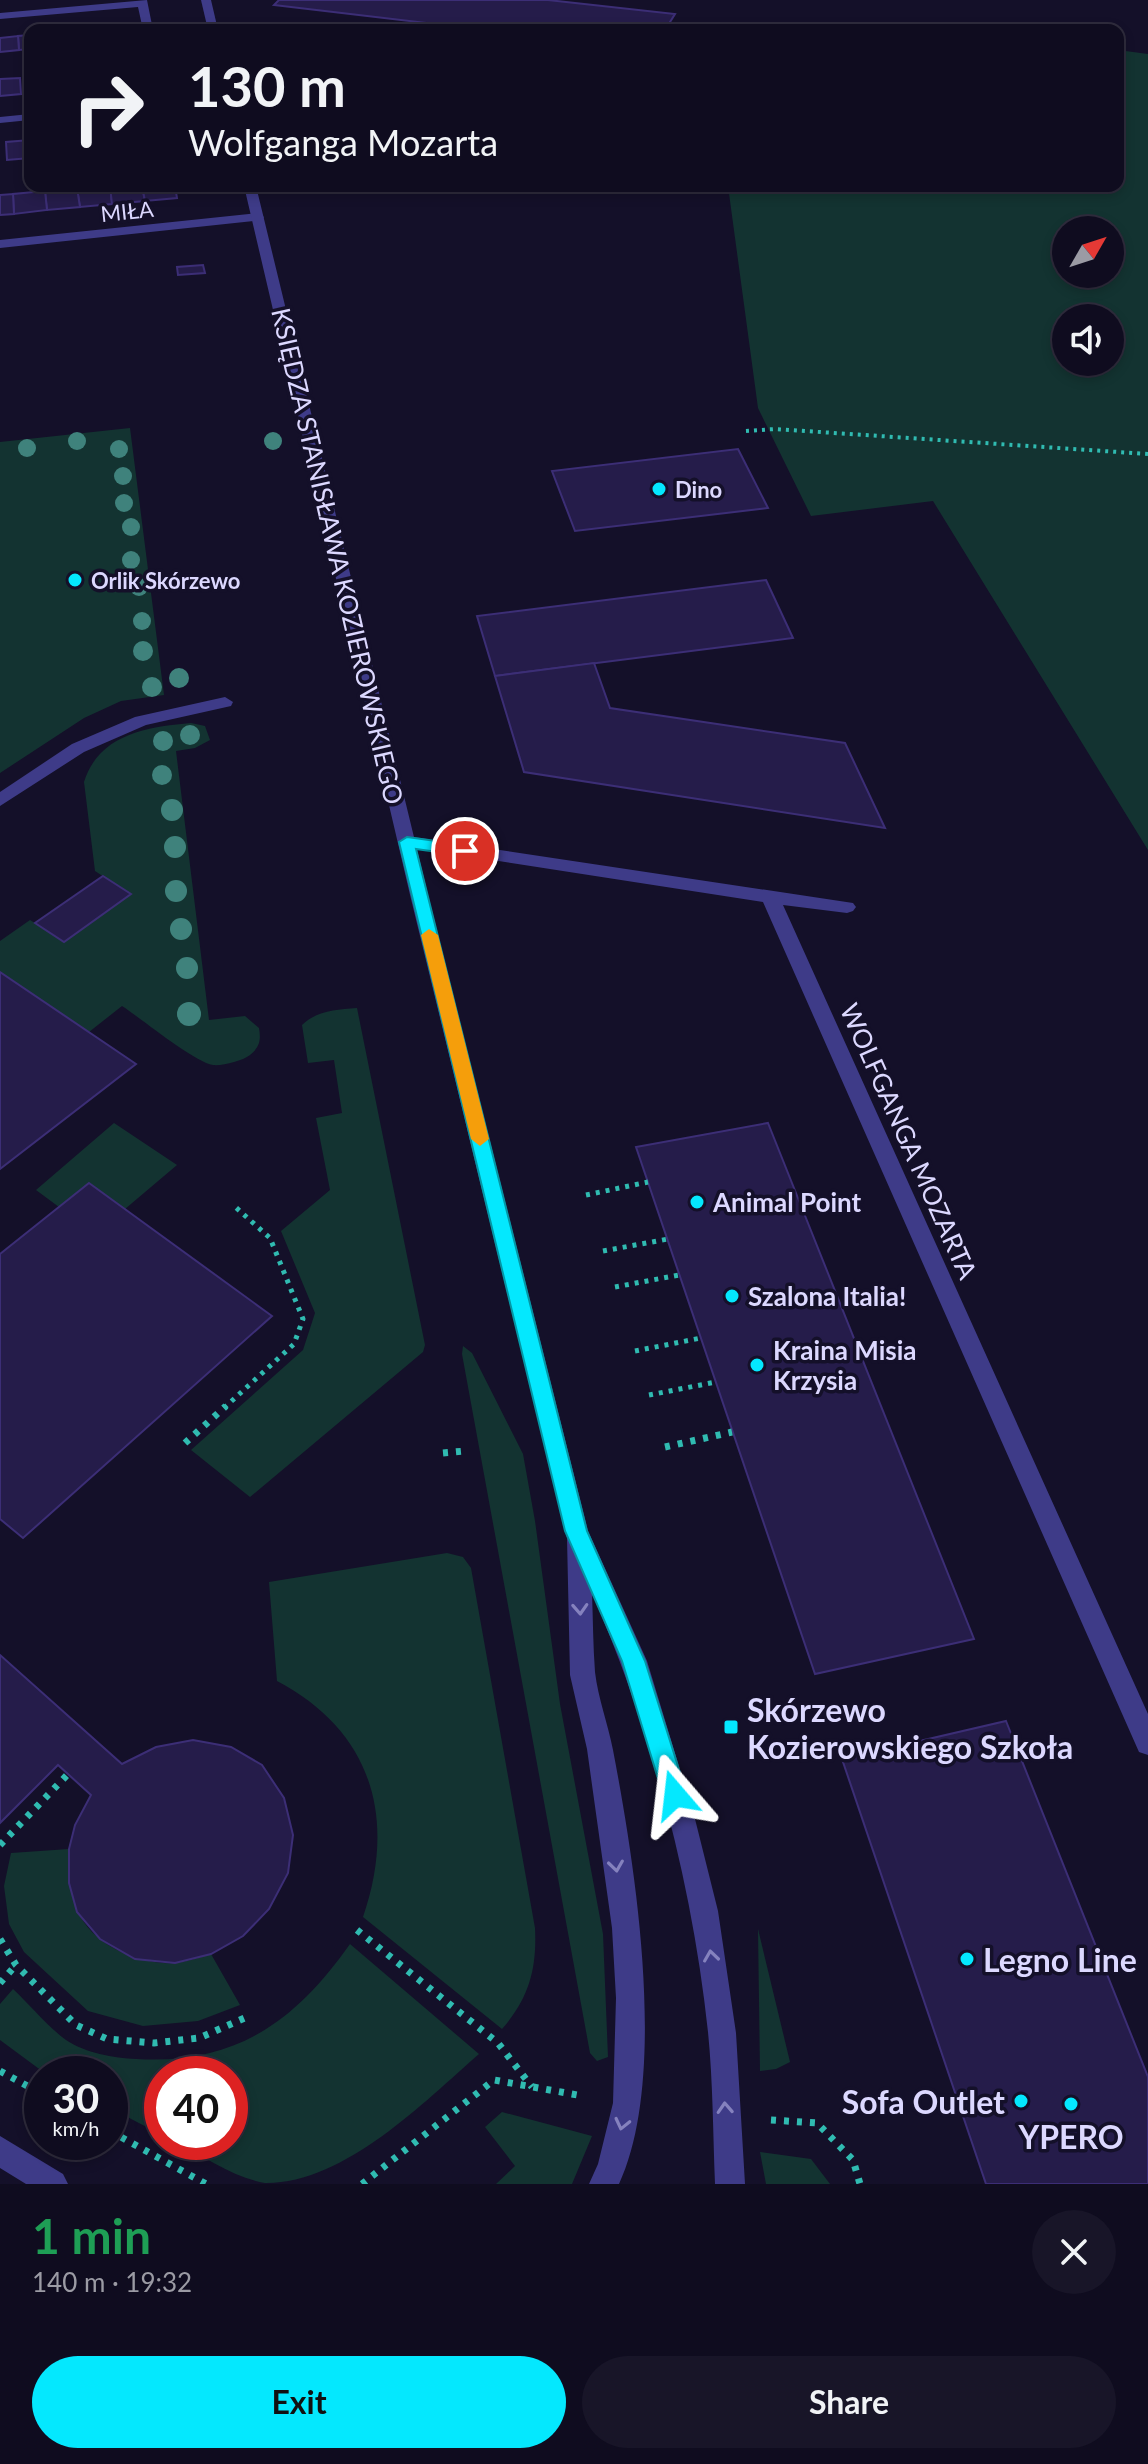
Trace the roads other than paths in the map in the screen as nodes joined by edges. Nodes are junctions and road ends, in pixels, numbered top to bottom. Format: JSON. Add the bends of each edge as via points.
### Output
{"nodes":[{"id":1,"x":206,"y":0,"type":"edge"},
{"id":2,"x":142,"y":1,"type":"edge"},
{"id":3,"x":0,"y":16,"type":"edge"},
{"id":4,"x":147,"y":24,"type":"edge"},
{"id":5,"x":212,"y":24,"type":"edge"},
{"id":6,"x":24,"y":118,"type":"edge"},
{"id":7,"x":0,"y":120,"type":"edge"},
{"id":8,"x":252,"y":192,"type":"edge"},
{"id":9,"x":258,"y":217,"type":"junction"},
{"id":10,"x":0,"y":244,"type":"edge"},
{"id":11,"x":225,"y":702,"type":"dead end"},
{"id":12,"x":0,"y":800,"type":"edge"},
{"id":13,"x":407,"y":842,"type":"junction"},
{"id":14,"x":770,"y":897,"type":"junction"},
{"id":15,"x":847,"y":907,"type":"dead end"},
{"id":16,"x":576,"y":1531,"type":"junction"},
{"id":17,"x":1148,"y":1743,"type":"edge"},
{"id":18,"x":0,"y":2151,"type":"edge"},
{"id":19,"x":53,"y":2184,"type":"edge"},
{"id":20,"x":604,"y":2184,"type":"edge"},
{"id":21,"x":730,"y":2184,"type":"edge"}],
"edges":[{"from":1,"to":5,"type":"street"},
{"from":2,"to":3,"type":"street"},
{"from":2,"to":4,"type":"street"},
{"from":6,"to":7,"type":"street"},
{"from":8,"to":9,"type":"street","name":"KSIĘDZA STANISŁAWA KOZIEROWSKIEGO"},
{"from":9,"to":10,"type":"street","name":"MIŁA"},
{"from":9,"to":13,"type":"street","name":"KSIĘDZA STANISŁAWA KOZIEROWSKIEGO"},
{"from":11,"to":12,"type":"street","via":[[141,721],[78,748]]},
{"from":13,"to":14,"type":"street"},
{"from":13,"to":16,"type":"street","name":"KSIĘDZA STANISŁAWA KOZIEROWSKIEGO"},
{"from":14,"to":15,"type":"street"},
{"from":14,"to":17,"type":"street","name":"WOLFGANGA MOZARTA"},
{"from":16,"to":20,"type":"street","name":"KSIĘDZA STANISŁAWA KOZIEROWSKIEGO","one_way":true,"via":[[583,1675],[600,1749],[624,1913],[630,1998],[627,2103]]},
{"from":21,"to":16,"type":"street","name":"KSIĘDZA STANISŁAWA KOZIEROWSKIEGO","one_way":true,"via":[[722,2033],[704,1911],[634,1661]]},
{"from":18,"to":19,"type":"street"}]}
